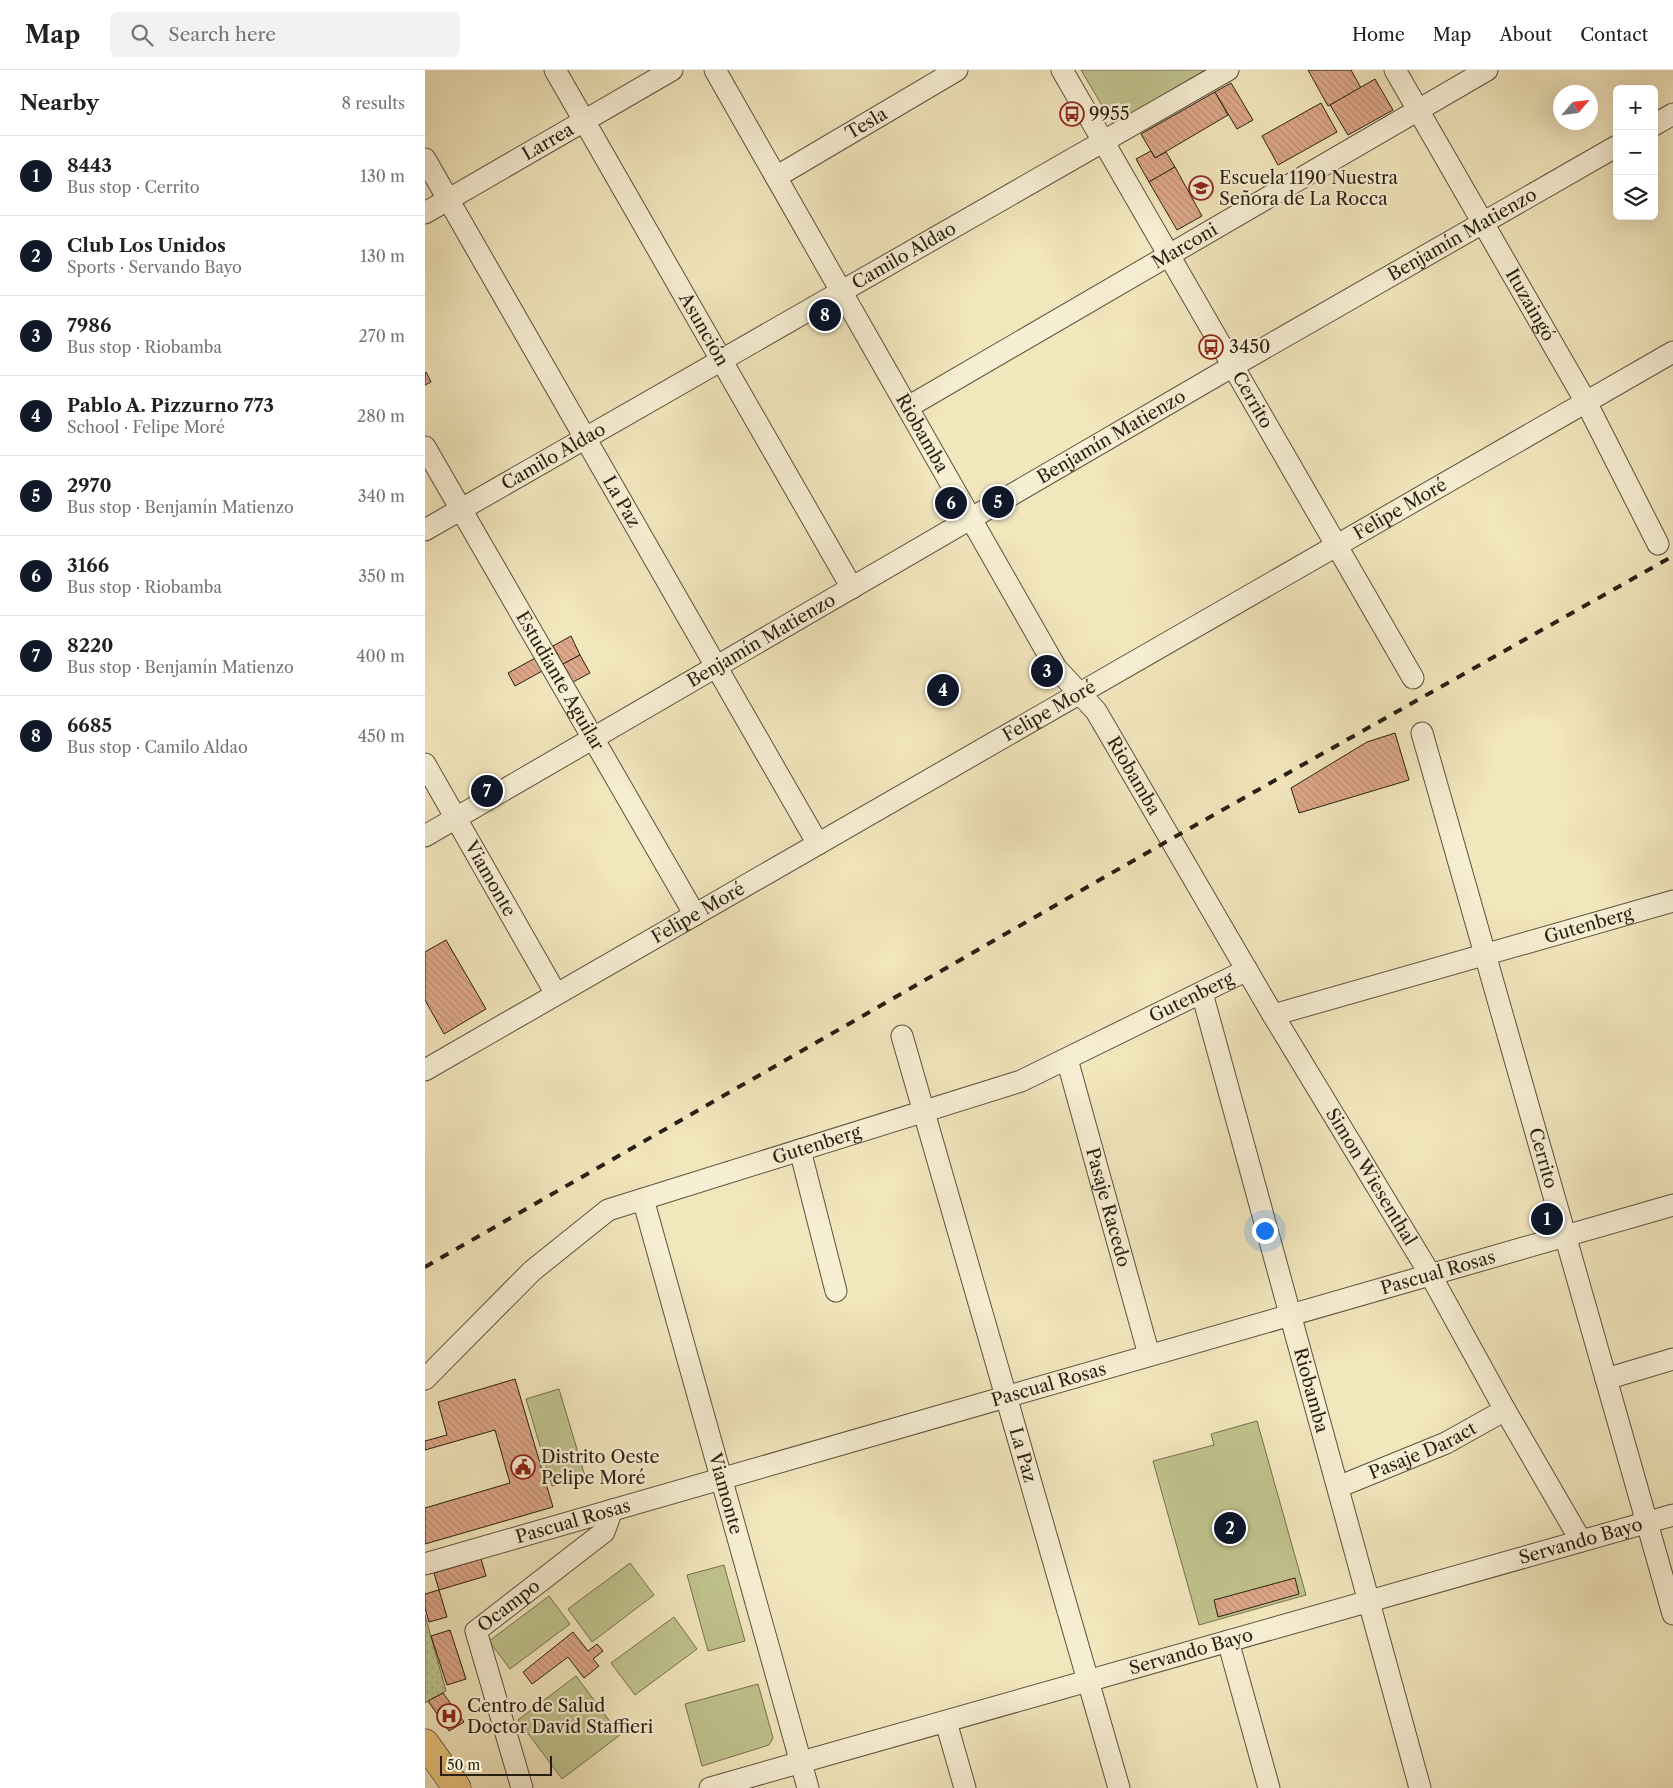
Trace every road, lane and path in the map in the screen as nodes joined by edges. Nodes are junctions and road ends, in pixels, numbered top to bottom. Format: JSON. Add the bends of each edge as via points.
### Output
{"nodes":[{"id":1,"x":555,"y":70,"type":"edge"},
{"id":2,"x":672,"y":70,"type":"edge"},
{"id":3,"x":715,"y":70,"type":"edge"},
{"id":4,"x":957,"y":70,"type":"edge"},
{"id":5,"x":1062,"y":70,"type":"edge"},
{"id":6,"x":1228,"y":70,"type":"edge"},
{"id":7,"x":1395,"y":70,"type":"edge"},
{"id":8,"x":1487,"y":70,"type":"edge"},
{"id":9,"x":1418,"y":110,"type":"junction"},
{"id":10,"x":1673,"y":114,"type":"edge"},
{"id":11,"x":584,"y":121,"type":"junction"},
{"id":12,"x":1658,"y":123,"type":"edge"},
{"id":13,"x":1103,"y":141,"type":"junction"},
{"id":14,"x":1613,"y":148,"type":"edge"},
{"id":15,"x":425,"y":159,"type":"edge"},
{"id":16,"x":776,"y":177,"type":"junction"},
{"id":17,"x":449,"y":200,"type":"junction"},
{"id":18,"x":425,"y":213,"type":"edge"},
{"id":19,"x":1483,"y":223,"type":"junction"},
{"id":20,"x":1169,"y":255,"type":"junction"},
{"id":21,"x":841,"y":291,"type":"junction"},
{"id":22,"x":1673,"y":352,"type":"edge"},
{"id":23,"x":721,"y":360,"type":"junction"},
{"id":24,"x":1233,"y":366,"type":"junction"},
{"id":25,"x":1586,"y":402,"type":"junction"},
{"id":26,"x":907,"y":407,"type":"junction"},
{"id":27,"x":585,"y":438,"type":"junction"},
{"id":28,"x":425,"y":447,"type":"edge"},
{"id":29,"x":461,"y":509,"type":"junction"},
{"id":30,"x":971,"y":519,"type":"junction"},
{"id":31,"x":425,"y":530,"type":"edge"},
{"id":32,"x":1658,"y":544,"type":"dead end"},
{"id":33,"x":1336,"y":545,"type":"junction"},
{"id":34,"x":852,"y":588,"type":"junction"},
{"id":35,"x":716,"y":666,"type":"junction"},
{"id":36,"x":1413,"y":678,"type":"dead end"},
{"id":37,"x":1081,"y":692,"type":"junction"},
{"id":38,"x":1422,"y":733,"type":"dead end"},
{"id":39,"x":593,"y":738,"type":"junction"},
{"id":40,"x":425,"y":764,"type":"edge"},
{"id":41,"x":455,"y":818,"type":"junction"},
{"id":42,"x":425,"y":836,"type":"edge"},
{"id":43,"x":1171,"y":839,"type":"joint"},
{"id":44,"x":818,"y":844,"type":"junction"},
{"id":45,"x":1673,"y":901,"type":"edge"},
{"id":46,"x":695,"y":915,"type":"junction"},
{"id":47,"x":1485,"y":954,"type":"junction"},
{"id":48,"x":1247,"y":970,"type":"junction"},
{"id":49,"x":1201,"y":993,"type":"junction"},
{"id":50,"x":556,"y":994,"type":"junction"},
{"id":51,"x":1273,"y":1015,"type":"junction"},
{"id":52,"x":903,"y":1036,"type":"dead end"},
{"id":53,"x":1067,"y":1058,"type":"junction"},
{"id":54,"x":425,"y":1070,"type":"edge"},
{"id":55,"x":924,"y":1111,"type":"junction"},
{"id":56,"x":800,"y":1150,"type":"junction"},
{"id":57,"x":643,"y":1199,"type":"junction"},
{"id":58,"x":1673,"y":1205,"type":"edge"},
{"id":59,"x":1565,"y":1236,"type":"junction"},
{"id":60,"x":1430,"y":1274,"type":"junction"},
{"id":61,"x":836,"y":1291,"type":"dead end"},
{"id":62,"x":1290,"y":1315,"type":"junction"},
{"id":63,"x":1149,"y":1355,"type":"junction"},
{"id":64,"x":1673,"y":1360,"type":"edge"},
{"id":65,"x":425,"y":1379,"type":"edge"},
{"id":66,"x":1606,"y":1379,"type":"junction"},
{"id":67,"x":1006,"y":1396,"type":"junction"},
{"id":68,"x":1505,"y":1410,"type":"junction"},
{"id":69,"x":721,"y":1478,"type":"junction"},
{"id":70,"x":1338,"y":1487,"type":"junction"},
{"id":71,"x":612,"y":1510,"type":"junction"},
{"id":72,"x":1673,"y":1515,"type":"edge"},
{"id":73,"x":1647,"y":1522,"type":"junction"},
{"id":74,"x":1581,"y":1541,"type":"junction"},
{"id":75,"x":425,"y":1564,"type":"edge"},
{"id":76,"x":1369,"y":1601,"type":"junction"},
{"id":77,"x":1673,"y":1614,"type":"edge"},
{"id":78,"x":1228,"y":1641,"type":"junction"},
{"id":79,"x":1088,"y":1681,"type":"junction"},
{"id":80,"x":946,"y":1722,"type":"junction"},
{"id":81,"x":425,"y":1743,"type":"edge"},
{"id":82,"x":801,"y":1762,"type":"junction"},
{"id":83,"x":457,"y":1788,"type":"edge"},
{"id":84,"x":522,"y":1788,"type":"edge"},
{"id":85,"x":710,"y":1788,"type":"edge"},
{"id":86,"x":808,"y":1788,"type":"edge"},
{"id":87,"x":965,"y":1788,"type":"edge"},
{"id":88,"x":1119,"y":1788,"type":"edge"},
{"id":89,"x":1269,"y":1788,"type":"edge"},
{"id":90,"x":1421,"y":1788,"type":"edge"}],
"edges":[{"from":1,"to":11,"type":"street","name":"Asunción"},
{"from":2,"to":11,"type":"street","name":"Larrea"},
{"from":3,"to":16,"type":"street","name":"Riobamba"},
{"from":4,"to":16,"type":"street","name":"Tesla"},
{"from":5,"to":13,"type":"street","name":"Cerrito"},
{"from":6,"to":13,"type":"street","name":"Camilo Aldao"},
{"from":7,"to":9,"type":"street","name":"Ituzaingó"},
{"from":8,"to":9,"type":"street","name":"Marconi"},
{"from":9,"to":19,"type":"street","name":"Ituzaingó"},
{"from":9,"to":20,"type":"street","name":"Marconi"},
{"from":10,"to":12,"type":"street"},
{"from":11,"to":17,"type":"street","name":"Larrea"},
{"from":11,"to":23,"type":"street","name":"Asunción"},
{"from":13,"to":20,"type":"street","name":"Cerrito"},
{"from":13,"to":21,"type":"street","name":"Camilo Aldao"},
{"from":14,"to":19,"type":"street","name":"Benjamín Matienzo"},
{"from":15,"to":17,"type":"street","name":"La Paz"},
{"from":16,"to":21,"type":"street","name":"Riobamba"},
{"from":17,"to":18,"type":"street","name":"Larrea"},
{"from":17,"to":27,"type":"street","name":"La Paz"},
{"from":19,"to":24,"type":"street","name":"Benjamín Matienzo"},
{"from":19,"to":25,"type":"street","name":"Ituzaingó"},
{"from":20,"to":24,"type":"street","name":"Cerrito"},
{"from":20,"to":26,"type":"street","name":"Marconi"},
{"from":21,"to":23,"type":"street","name":"Camilo Aldao"},
{"from":21,"to":26,"type":"street","name":"Riobamba"},
{"from":22,"to":25,"type":"street","name":"Felipe Moré"},
{"from":23,"to":27,"type":"street","name":"Camilo Aldao"},
{"from":23,"to":34,"type":"street","name":"Asunción"},
{"from":24,"to":30,"type":"street","name":"Benjamín Matienzo"},
{"from":24,"to":33,"type":"street","name":"Cerrito"},
{"from":25,"to":32,"type":"street","name":"Ituzaingó"},
{"from":25,"to":33,"type":"street","name":"Felipe Moré"},
{"from":26,"to":30,"type":"street","name":"Riobamba"},
{"from":27,"to":29,"type":"street","name":"Camilo Aldao"},
{"from":27,"to":35,"type":"street","name":"La Paz"},
{"from":28,"to":29,"type":"street","name":"Estudiante Aguilar"},
{"from":29,"to":31,"type":"street","name":"Camilo Aldao"},
{"from":29,"to":39,"type":"street","name":"Estudiante Aguilar"},
{"from":30,"to":34,"type":"street","name":"Benjamín Matienzo"},
{"from":30,"to":37,"type":"street","name":"Riobamba","via":[[1056,668]]},
{"from":33,"to":36,"type":"street","name":"Cerrito"},
{"from":33,"to":37,"type":"street","name":"Felipe Moré"},
{"from":34,"to":35,"type":"street","name":"Benjamín Matienzo"},
{"from":35,"to":39,"type":"street","name":"Benjamín Matienzo"},
{"from":35,"to":44,"type":"street","name":"La Paz"},
{"from":37,"to":43,"type":"street","name":"Riobamba","via":[[1096,711]]},
{"from":37,"to":44,"type":"street","name":"Felipe Moré"},
{"from":38,"to":47,"type":"street","name":"Cerrito"},
{"from":39,"to":41,"type":"street","name":"Benjamín Matienzo"},
{"from":39,"to":46,"type":"street","name":"Estudiante Aguilar"},
{"from":40,"to":41,"type":"street","name":"Viamonte"},
{"from":41,"to":42,"type":"street","name":"Benjamín Matienzo"},
{"from":41,"to":50,"type":"street","name":"Viamonte"},
{"from":43,"to":48,"type":"street","name":"Simon Wiesenthal"},
{"from":44,"to":46,"type":"street","name":"Felipe Moré"},
{"from":45,"to":47,"type":"street","name":"Gutenberg"},
{"from":46,"to":50,"type":"street","name":"Felipe Moré"},
{"from":47,"to":51,"type":"street","name":"Gutenberg"},
{"from":47,"to":59,"type":"street","name":"Cerrito"},
{"from":48,"to":49,"type":"street","name":"Gutenberg"},
{"from":48,"to":51,"type":"street","name":"Simon Wiesenthal"},
{"from":49,"to":53,"type":"street","name":"Gutenberg"},
{"from":49,"to":62,"type":"street","name":"Riobamba"},
{"from":50,"to":54,"type":"street","name":"Felipe Moré"},
{"from":51,"to":60,"type":"street","name":"Simon Wiesenthal"},
{"from":52,"to":55,"type":"street","name":"La Paz"},
{"from":53,"to":55,"type":"street","name":"Gutenberg","via":[[1021,1081]]},
{"from":53,"to":63,"type":"street","name":"Pasaje Racedo"},
{"from":55,"to":56,"type":"street","name":"Gutenberg"},
{"from":55,"to":67,"type":"street","name":"La Paz"},
{"from":56,"to":57,"type":"street","name":"Gutenberg"},
{"from":56,"to":61,"type":"street"},
{"from":57,"to":65,"type":"street","name":"Gutenberg","via":[[608,1210],[532,1271]]},
{"from":57,"to":69,"type":"street","name":"Viamonte"},
{"from":58,"to":59,"type":"street","name":"Pascual Rosas"},
{"from":59,"to":60,"type":"street","name":"Pascual Rosas"},
{"from":59,"to":66,"type":"street","name":"Cerrito"},
{"from":60,"to":62,"type":"street","name":"Pascual Rosas"},
{"from":60,"to":68,"type":"street","name":"Simon Wiesenthal"},
{"from":62,"to":63,"type":"street","name":"Pascual Rosas"},
{"from":62,"to":70,"type":"street","name":"Riobamba"},
{"from":63,"to":67,"type":"street","name":"Pascual Rosas"},
{"from":64,"to":66,"type":"street"},
{"from":66,"to":73,"type":"street","name":"Cerrito"},
{"from":67,"to":69,"type":"street","name":"Pascual Rosas"},
{"from":67,"to":79,"type":"street","name":"La Paz"},
{"from":68,"to":70,"type":"street","name":"Pasaje Daract","via":[[1446,1443]]},
{"from":68,"to":74,"type":"street","name":"Simon Wiesenthal"},
{"from":69,"to":71,"type":"street","name":"Pascual Rosas"},
{"from":69,"to":82,"type":"street","name":"Viamonte"},
{"from":70,"to":76,"type":"street","name":"Riobamba"},
{"from":71,"to":75,"type":"street","name":"Pascual Rosas"},
{"from":71,"to":84,"type":"street","name":"Ocampo","via":[[604,1532],[477,1631]]},
{"from":72,"to":73,"type":"street","name":"Servando Bayo"},
{"from":73,"to":74,"type":"street","name":"Servando Bayo"},
{"from":73,"to":77,"type":"street","name":"Cerrito"},
{"from":74,"to":76,"type":"street","name":"Servando Bayo"},
{"from":76,"to":78,"type":"street","name":"Servando Bayo"},
{"from":76,"to":90,"type":"street","name":"Riobamba"},
{"from":78,"to":79,"type":"street","name":"Servando Bayo"},
{"from":78,"to":89,"type":"street"},
{"from":79,"to":80,"type":"street","name":"Servando Bayo"},
{"from":79,"to":88,"type":"street","name":"La Paz"},
{"from":80,"to":82,"type":"street","name":"Servando Bayo"},
{"from":80,"to":87,"type":"street"},
{"from":81,"to":83,"type":"main road"},
{"from":82,"to":85,"type":"street","name":"Servando Bayo"},
{"from":82,"to":86,"type":"street","name":"Viamonte"}]}
